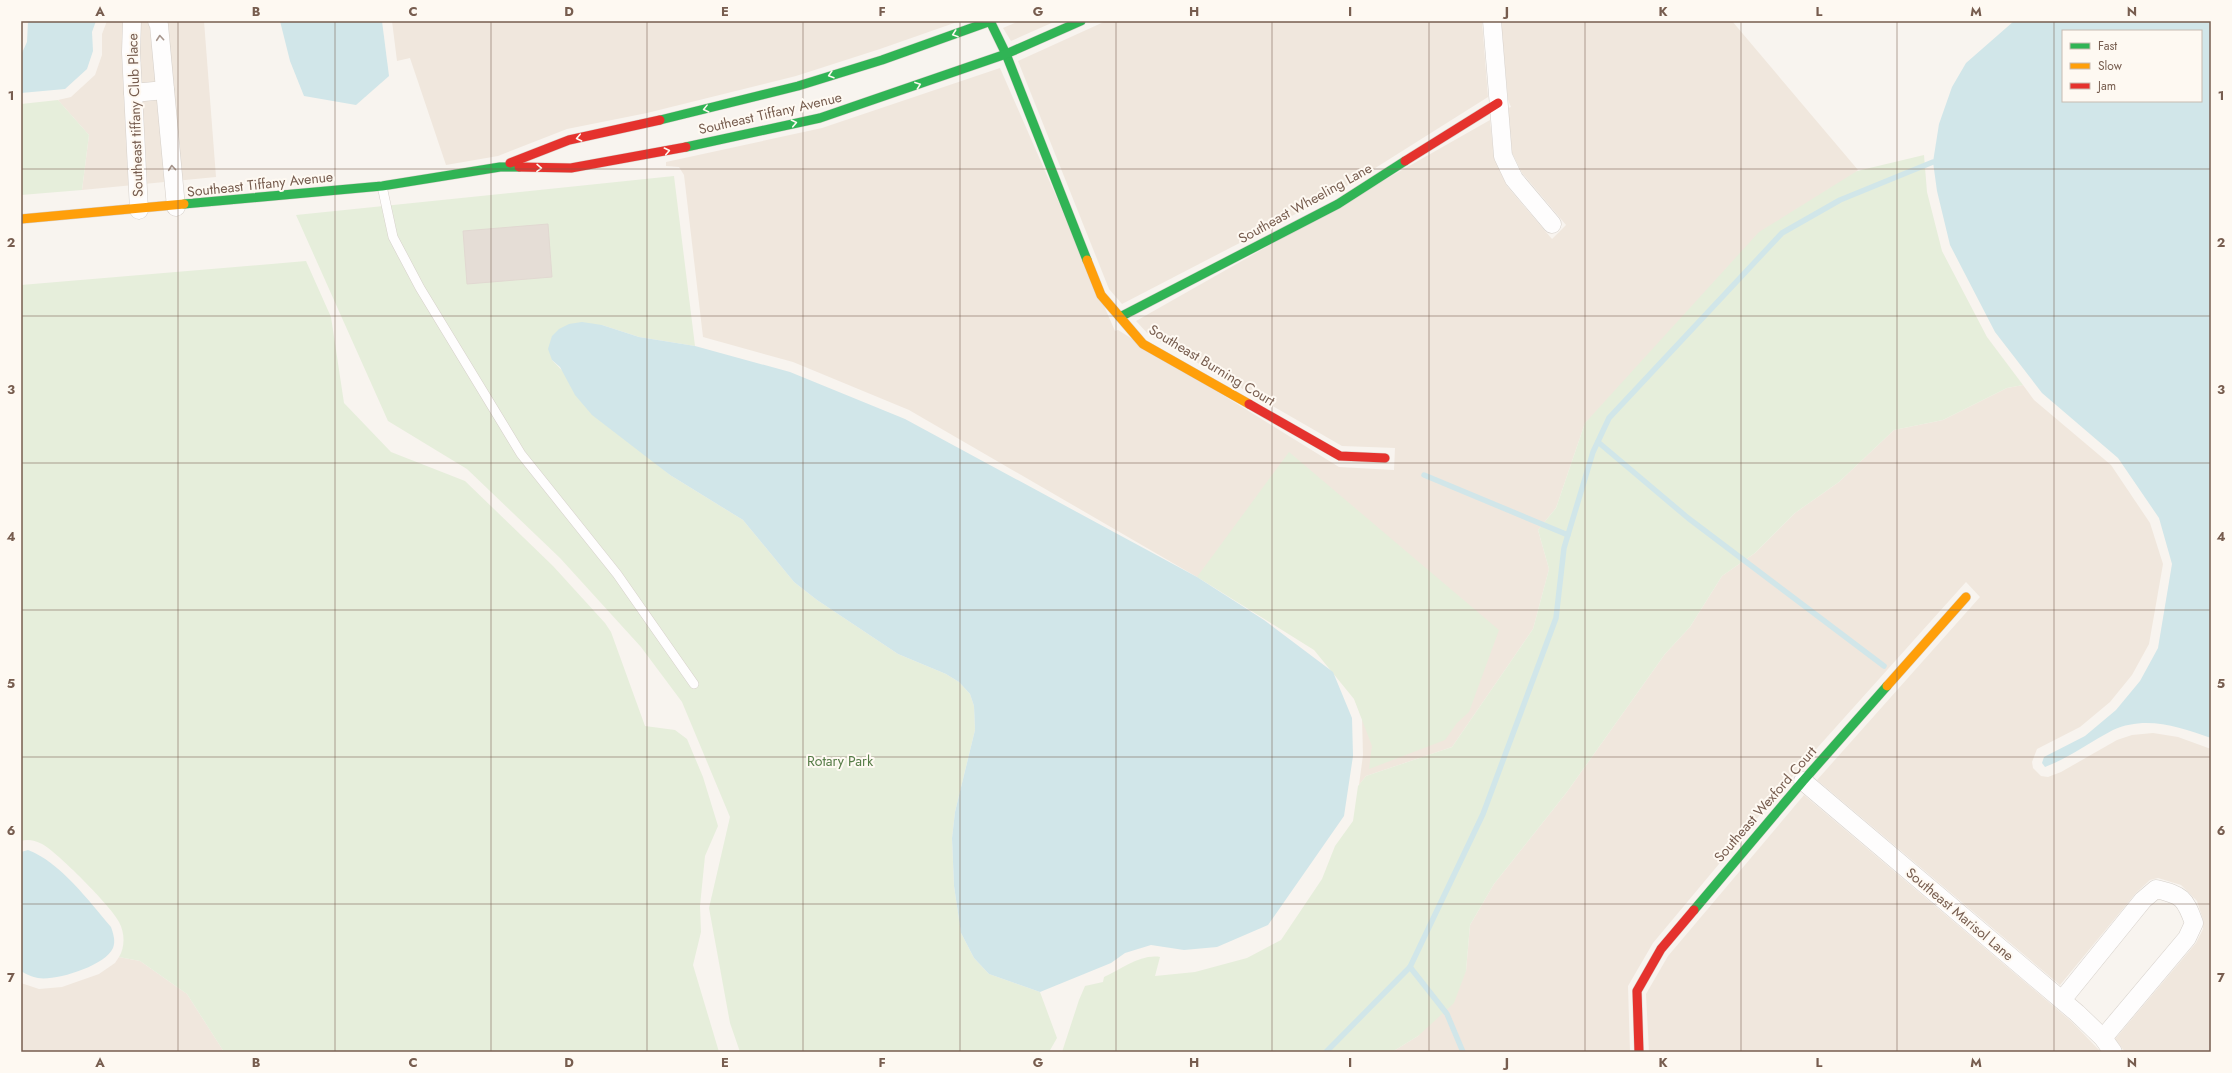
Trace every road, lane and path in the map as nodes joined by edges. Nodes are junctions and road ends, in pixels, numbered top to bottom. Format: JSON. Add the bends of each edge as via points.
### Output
{"nodes":[{"id":1,"x":132,"y":21,"type":"edge"},
{"id":2,"x":157,"y":21,"type":"edge"},
{"id":3,"x":990,"y":21,"type":"edge"},
{"id":4,"x":1081,"y":21,"type":"edge"},
{"id":5,"x":1492,"y":21,"type":"edge"},
{"id":6,"x":1006,"y":54,"type":"junction"},
{"id":7,"x":165,"y":90,"type":"junction"},
{"id":8,"x":133,"y":93,"type":"junction"},
{"id":9,"x":1498,"y":103,"type":"junction"},
{"id":10,"x":500,"y":167,"type":"junction"},
{"id":11,"x":382,"y":186,"type":"junction"},
{"id":12,"x":176,"y":207,"type":"junction"},
{"id":13,"x":139,"y":210,"type":"junction"},
{"id":14,"x":21,"y":219,"type":"edge"},
{"id":15,"x":1552,"y":224,"type":"dead end"},
{"id":16,"x":1120,"y":317,"type":"junction"},
{"id":17,"x":1385,"y":458,"type":"dead end"},
{"id":18,"x":1966,"y":597,"type":"dead end"},
{"id":19,"x":694,"y":684,"type":"dead end"},
{"id":20,"x":1803,"y":781,"type":"junction"},
{"id":21,"x":2062,"y":1000,"type":"junction"},
{"id":22,"x":2108,"y":1045,"type":"edge"},
{"id":23,"x":1639,"y":1052,"type":"edge"}],
"edges":[{"from":1,"to":8,"type":"street","name":"Southeast tiffany Club Place"},
{"from":7,"to":2,"type":"street","name":"Southeast tiffany Club Place","one_way":true},
{"from":3,"to":6,"type":"street","name":"Southeast Burning Court"},
{"from":3,"to":10,"type":"street","name":"Southeast Tiffany Avenue","one_way":true,"via":[[882,60],[798,86],[569,140]]},
{"from":4,"to":6,"type":"street","name":"Southeast Tiffany Avenue"},
{"from":5,"to":9,"type":"street"},
{"from":10,"to":6,"type":"street","name":"Southeast Tiffany Avenue","one_way":true,"via":[[571,168],[654,154],[813,119],[898,93]]},
{"from":6,"to":16,"type":"street","name":"Southeast Burning Court","via":[[1100,295]]},
{"from":7,"to":8,"type":"street"},
{"from":12,"to":7,"type":"street","name":"Southeast tiffany Club Place","one_way":true},
{"from":8,"to":13,"type":"street","name":"Southeast tiffany Club Place"},
{"from":9,"to":15,"type":"street","via":[[1503,156],[1514,179]]},
{"from":9,"to":16,"type":"street","name":"Southeast Wheeling Lane","via":[[1338,204]]},
{"from":10,"to":11,"type":"street","name":"Southeast Tiffany Avenue"},
{"from":11,"to":12,"type":"street","name":"Southeast Tiffany Avenue"},
{"from":11,"to":19,"type":"lane","via":[[393,237],[420,288],[521,454],[617,574]]},
{"from":12,"to":13,"type":"street","name":"Southeast Tiffany Avenue"},
{"from":13,"to":14,"type":"street","name":"Southeast Tiffany Avenue"},
{"from":16,"to":17,"type":"street","name":"Southeast Burning Court","via":[[1143,344],[1340,456]]},
{"from":18,"to":20,"type":"street","name":"Southeast Wexford Court"},
{"from":20,"to":21,"type":"street","name":"Southeast Marisol Lane"},
{"from":20,"to":23,"type":"street","name":"Southeast Wexford Court","via":[[1661,949],[1645,973],[1637,991]]},
{"from":21,"to":22,"type":"street","name":"Southeast Marisol Lane"},
{"from":21,"to":22,"type":"street","via":[[2143,900],[2156,889],[2175,893],[2188,905],[2194,924],[2187,938]]}]}
